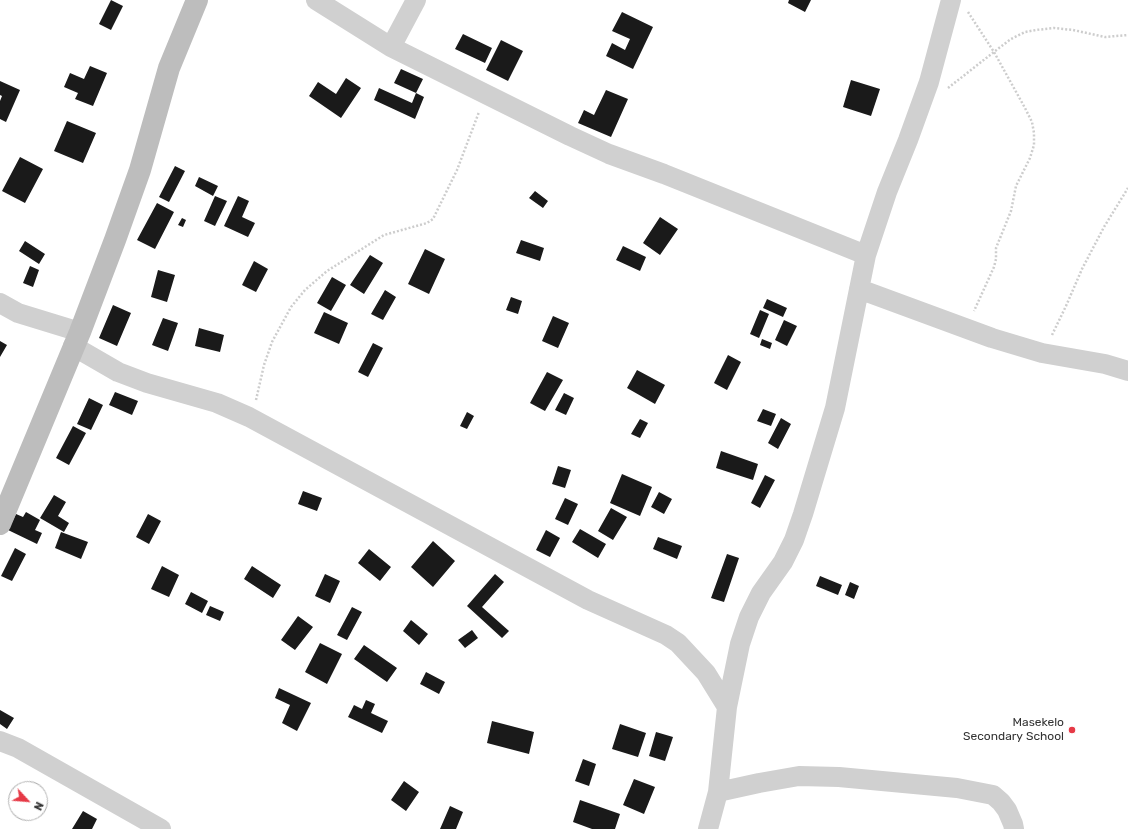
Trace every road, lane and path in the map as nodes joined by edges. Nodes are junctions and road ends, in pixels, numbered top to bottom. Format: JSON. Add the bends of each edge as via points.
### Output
{"nodes":[{"id":1,"x":197,"y":0,"type":"edge"},
{"id":2,"x":316,"y":0,"type":"edge"},
{"id":3,"x":416,"y":0,"type":"edge"},
{"id":4,"x":951,"y":0,"type":"edge"},
{"id":5,"x":967,"y":11,"type":"dead end"},
{"id":6,"x":1128,"y":35,"type":"edge"},
{"id":7,"x":391,"y":47,"type":"junction"},
{"id":8,"x":994,"y":52,"type":"junction"},
{"id":9,"x":946,"y":90,"type":"dead end"},
{"id":10,"x":485,"y":94,"type":"junction"},
{"id":11,"x":1128,"y":188,"type":"edge"},
{"id":12,"x":866,"y":255,"type":"junction"},
{"id":13,"x":859,"y":289,"type":"junction"},
{"id":14,"x":0,"y":303,"type":"edge"},
{"id":15,"x":966,"y":329,"type":"junction"},
{"id":16,"x":76,"y":339,"type":"junction"},
{"id":17,"x":1042,"y":353,"type":"junction"},
{"id":18,"x":1128,"y":371,"type":"edge"},
{"id":19,"x":249,"y":417,"type":"junction"},
{"id":20,"x":0,"y":524,"type":"edge"},
{"id":21,"x":727,"y":707,"type":"junction"},
{"id":22,"x":0,"y":740,"type":"edge"},
{"id":23,"x":718,"y":792,"type":"junction"},
{"id":24,"x":161,"y":829,"type":"edge"},
{"id":25,"x":708,"y":829,"type":"edge"},
{"id":26,"x":1014,"y":829,"type":"edge"}],
"edges":[{"from":1,"to":16,"type":"street","via":[[169,68],[140,170]]},
{"from":2,"to":7,"type":"street"},
{"from":3,"to":7,"type":"street"},
{"from":4,"to":12,"type":"street","via":[[929,82]]},
{"from":5,"to":8,"type":"path"},
{"from":6,"to":8,"type":"path","via":[[1105,37],[1054,28],[1036,30],[1011,39]]},
{"from":7,"to":10,"type":"street"},
{"from":8,"to":9,"type":"path"},
{"from":8,"to":15,"type":"path","via":[[1032,122],[1034,145],[1016,186],[996,248],[994,267]]},
{"from":10,"to":12,"type":"street","via":[[609,154]]},
{"from":10,"to":19,"type":"path","via":[[457,170],[433,219],[428,223],[384,235],[328,270],[305,290],[291,307],[272,342]]},
{"from":11,"to":17,"type":"path","via":[[1082,269]]},
{"from":12,"to":13,"type":"street"},
{"from":13,"to":15,"type":"street"},
{"from":13,"to":21,"type":"street","via":[[835,408],[804,514],[783,562],[761,593],[749,617],[740,644]]},
{"from":14,"to":16,"type":"street"},
{"from":15,"to":17,"type":"street"},
{"from":16,"to":19,"type":"street","via":[[118,372],[217,403]]},
{"from":16,"to":20,"type":"street"},
{"from":17,"to":18,"type":"street","via":[[1105,364]]},
{"from":19,"to":21,"type":"street","via":[[588,600],[666,635],[678,643],[706,672]]},
{"from":21,"to":23,"type":"street"},
{"from":22,"to":24,"type":"street"},
{"from":23,"to":25,"type":"street"},
{"from":23,"to":26,"type":"street","via":[[800,776],[957,788],[993,796],[1007,810]]}]}
